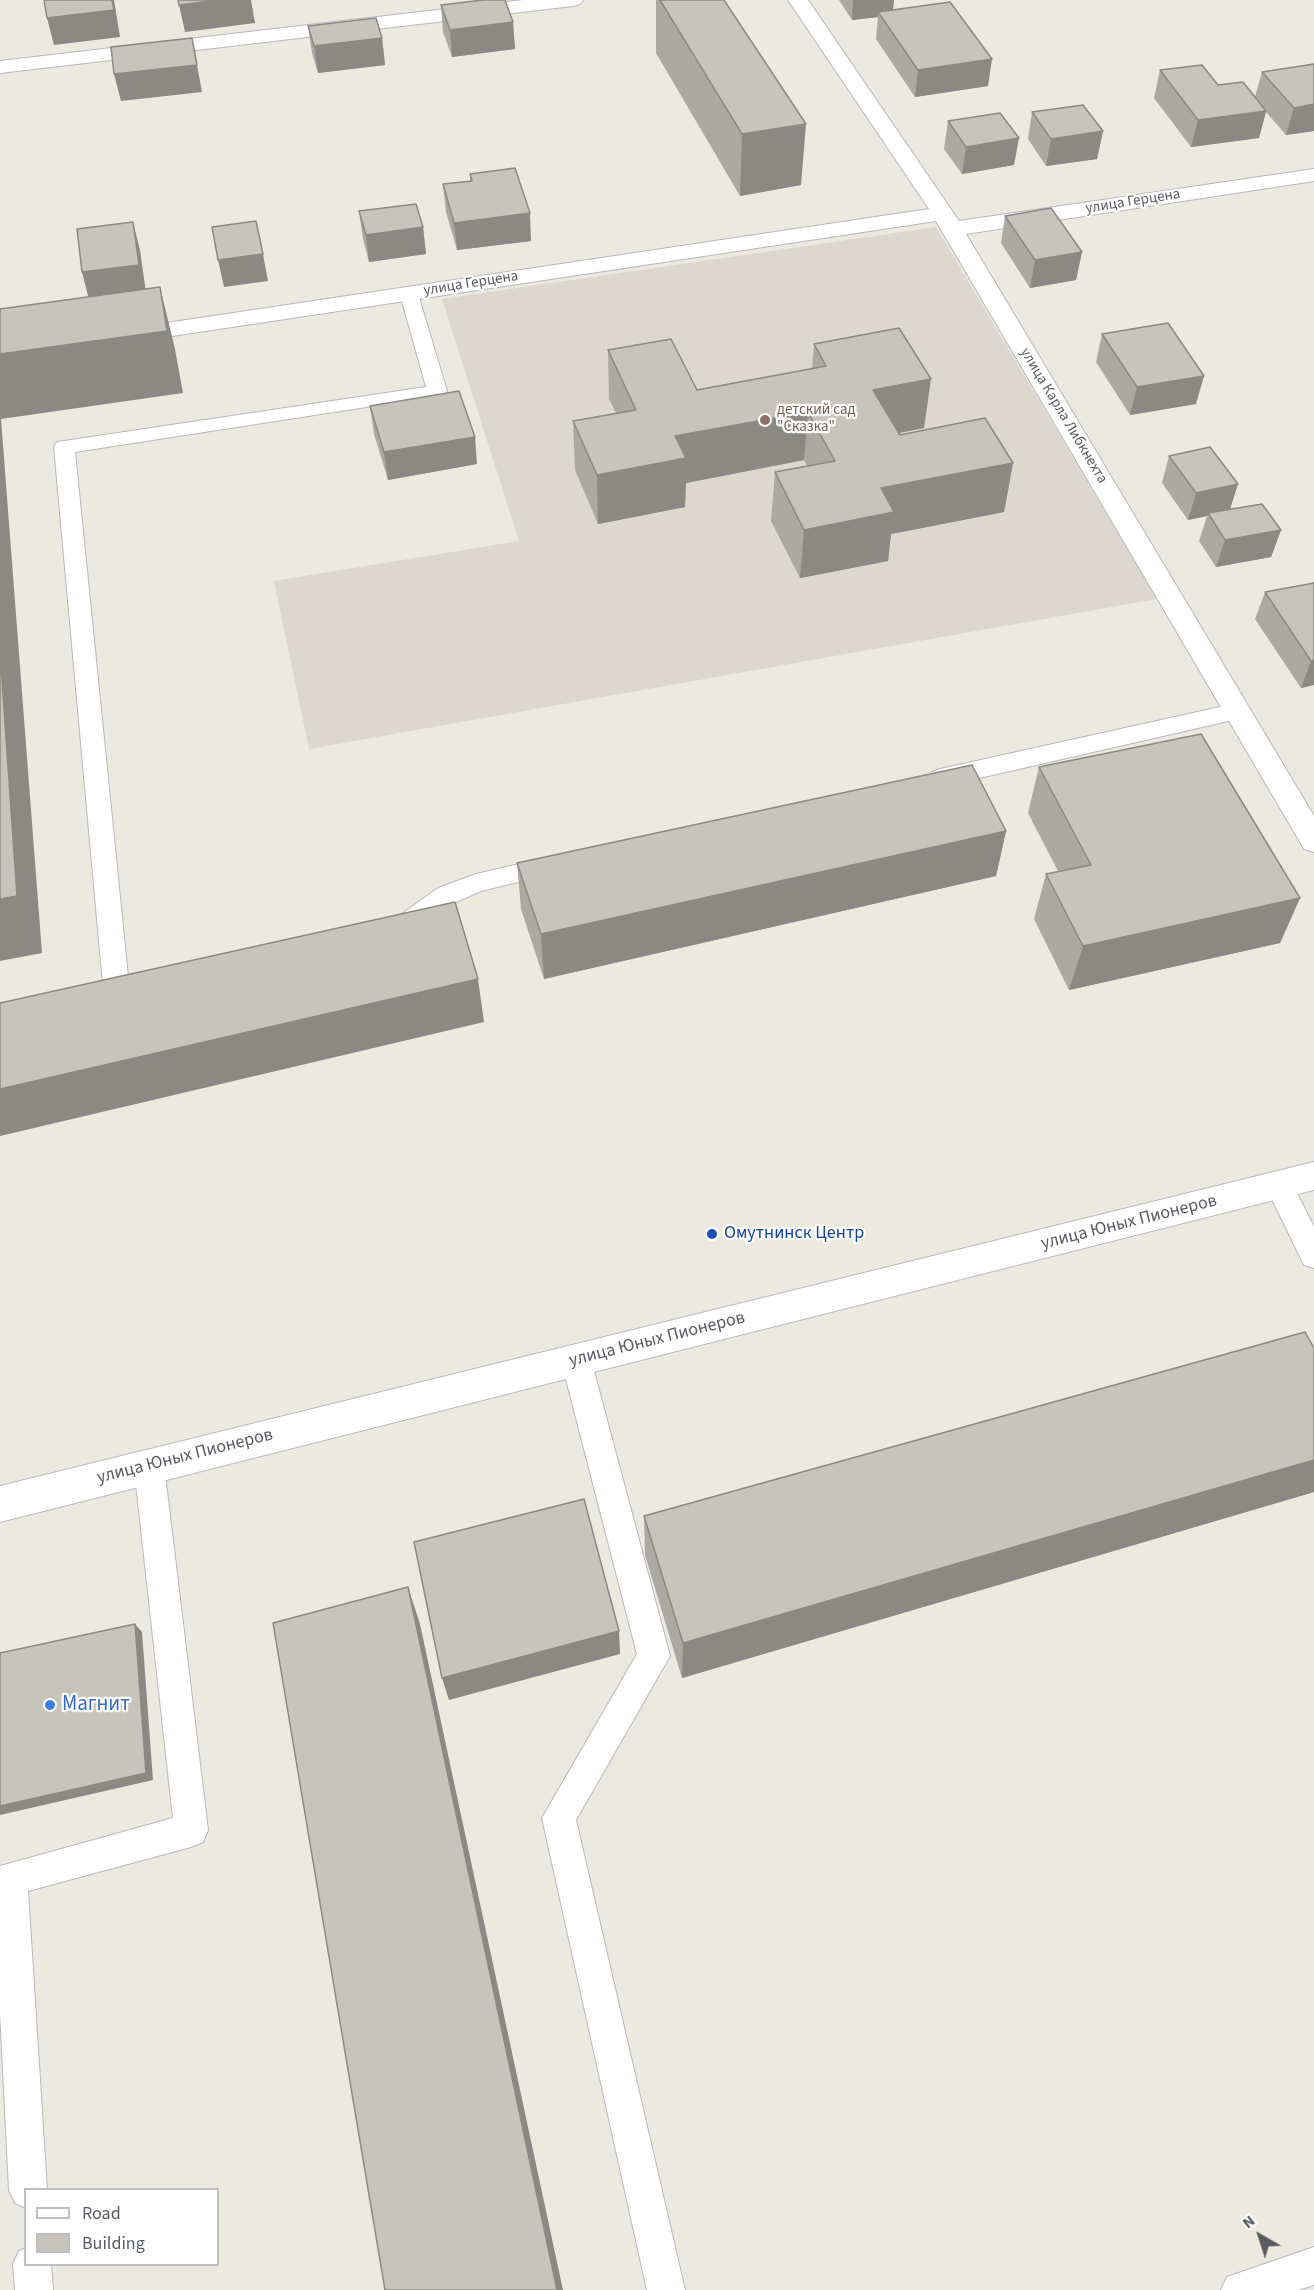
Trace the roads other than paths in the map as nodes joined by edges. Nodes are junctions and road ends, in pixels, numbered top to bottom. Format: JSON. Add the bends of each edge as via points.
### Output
{"nodes":[{"id":1,"x":573,"y":0,"type":"edge"},
{"id":2,"x":798,"y":0,"type":"edge"},
{"id":3,"x":0,"y":67,"type":"edge"},
{"id":4,"x":1314,"y":174,"type":"edge"},
{"id":5,"x":947,"y":221,"type":"junction"},
{"id":6,"x":409,"y":294,"type":"junction"},
{"id":7,"x":105,"y":339,"type":"edge"},
{"id":8,"x":1238,"y":711,"type":"junction"},
{"id":9,"x":915,"y":784,"type":"edge"},
{"id":10,"x":1314,"y":841,"type":"edge"},
{"id":11,"x":580,"y":859,"type":"edge"},
{"id":12,"x":378,"y":944,"type":"edge"},
{"id":13,"x":117,"y":996,"type":"edge"},
{"id":14,"x":1314,"y":1176,"type":"edge"},
{"id":15,"x":1279,"y":1185,"type":"junction"},
{"id":16,"x":1314,"y":1256,"type":"edge"},
{"id":17,"x":576,"y":1360,"type":"junction"},
{"id":18,"x":149,"y":1466,"type":"junction"},
{"id":19,"x":0,"y":1504,"type":"edge"},
{"id":20,"x":28,"y":2188,"type":"edge"},
{"id":21,"x":32,"y":2266,"type":"edge"},
{"id":22,"x":1314,"y":2266,"type":"edge"},
{"id":23,"x":34,"y":2290,"type":"edge"},
{"id":24,"x":666,"y":2290,"type":"edge"},
{"id":25,"x":1240,"y":2290,"type":"edge"}],
"edges":[{"from":1,"to":3,"type":"street"},
{"from":2,"to":5,"type":"street","name":"улица Карла Либкнехта"},
{"from":4,"to":5,"type":"street","name":"улица Герцена"},
{"from":5,"to":6,"type":"street","name":"улица Герцена"},
{"from":5,"to":8,"type":"street","name":"улица Карла Либкнехта"},
{"from":6,"to":7,"type":"street","name":"улица Герцена"},
{"from":6,"to":13,"type":"lane","via":[[436,392],[64,447]]},
{"from":8,"to":9,"type":"lane"},
{"from":8,"to":10,"type":"street","name":"улица Карла Либкнехта"},
{"from":11,"to":12,"type":"lane","via":[[477,883],[447,895]]},
{"from":14,"to":15,"type":"street","name":"улица Юных Пионеров"},
{"from":15,"to":16,"type":"lane"},
{"from":15,"to":17,"type":"street","name":"улица Юных Пионеров"},
{"from":17,"to":18,"type":"street","name":"улица Юных Пионеров"},
{"from":17,"to":24,"type":"lane","via":[[654,1656],[559,1818]]},
{"from":18,"to":19,"type":"street","name":"улица Юных Пионеров"},
{"from":18,"to":20,"type":"lane","via":[[191,1830],[10,1879]]},
{"from":21,"to":23,"type":"lane"},
{"from":22,"to":25,"type":"lane"}]}
